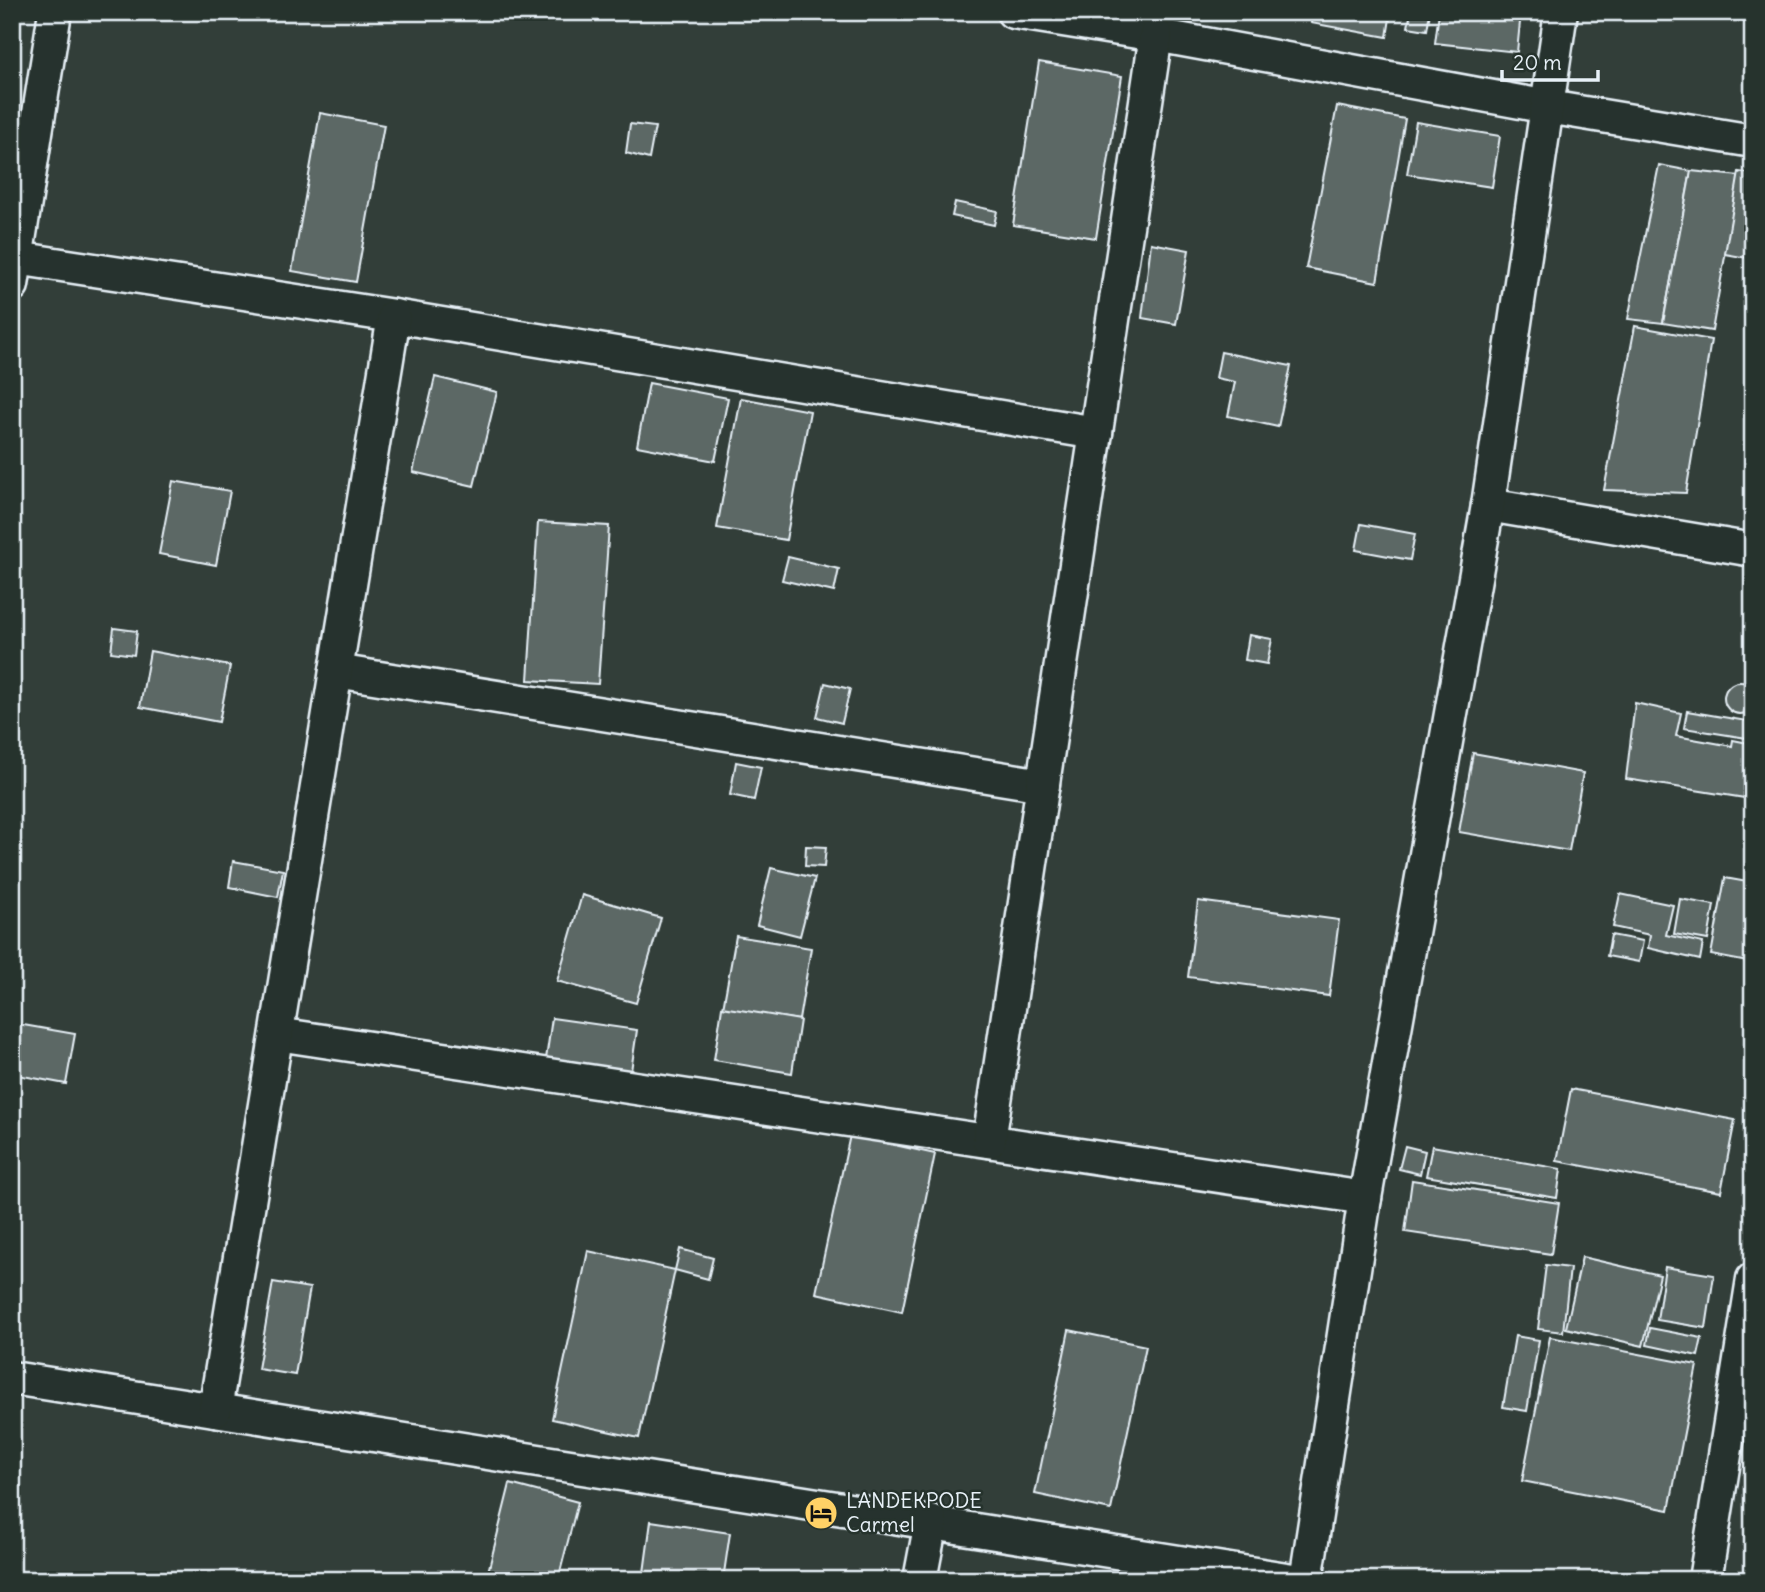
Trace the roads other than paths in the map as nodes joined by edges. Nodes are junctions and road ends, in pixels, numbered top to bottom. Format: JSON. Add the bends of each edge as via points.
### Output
{"nodes":[{"id":1,"x":55,"y":12,"type":"edge"},
{"id":2,"x":1013,"y":12,"type":"edge"},
{"id":3,"x":1561,"y":12,"type":"edge"},
{"id":4,"x":1156,"y":34,"type":"junction"},
{"id":5,"x":1548,"y":107,"type":"junction"},
{"id":6,"x":1753,"y":141,"type":"edge"},
{"id":7,"x":14,"y":272,"type":"edge"},
{"id":8,"x":394,"y":316,"type":"junction"},
{"id":9,"x":1096,"y":433,"type":"junction"},
{"id":10,"x":1488,"y":505,"type":"junction"},
{"id":11,"x":1753,"y":550,"type":"edge"},
{"id":12,"x":336,"y":671,"type":"junction"},
{"id":13,"x":1043,"y":785,"type":"junction"},
{"id":14,"x":276,"y":1034,"type":"junction"},
{"id":15,"x":989,"y":1142,"type":"junction"},
{"id":16,"x":1365,"y":1198,"type":"junction"},
{"id":17,"x":1753,"y":1279,"type":"edge"},
{"id":18,"x":12,"y":1378,"type":"edge"},
{"id":19,"x":215,"y":1410,"type":"junction"},
{"id":20,"x":931,"y":1522,"type":"junction"},
{"id":21,"x":920,"y":1580,"type":"edge"},
{"id":22,"x":1293,"y":1580,"type":"edge"},
{"id":23,"x":1306,"y":1580,"type":"edge"},
{"id":24,"x":1705,"y":1580,"type":"edge"}],
"edges":[{"from":1,"to":7,"type":"street"},
{"from":2,"to":4,"type":"street"},
{"from":3,"to":5,"type":"street"},
{"from":4,"to":5,"type":"street"},
{"from":4,"to":9,"type":"street"},
{"from":5,"to":6,"type":"street"},
{"from":5,"to":10,"type":"street"},
{"from":7,"to":8,"type":"street"},
{"from":8,"to":9,"type":"street"},
{"from":8,"to":12,"type":"street"},
{"from":9,"to":13,"type":"street"},
{"from":10,"to":11,"type":"street"},
{"from":10,"to":16,"type":"street"},
{"from":12,"to":13,"type":"street"},
{"from":12,"to":14,"type":"street"},
{"from":13,"to":15,"type":"street"},
{"from":14,"to":15,"type":"street"},
{"from":14,"to":19,"type":"street"},
{"from":15,"to":16,"type":"street"},
{"from":16,"to":23,"type":"street"},
{"from":17,"to":24,"type":"street"},
{"from":18,"to":19,"type":"street"},
{"from":19,"to":20,"type":"street"},
{"from":20,"to":21,"type":"street"},
{"from":20,"to":22,"type":"street"}]}
